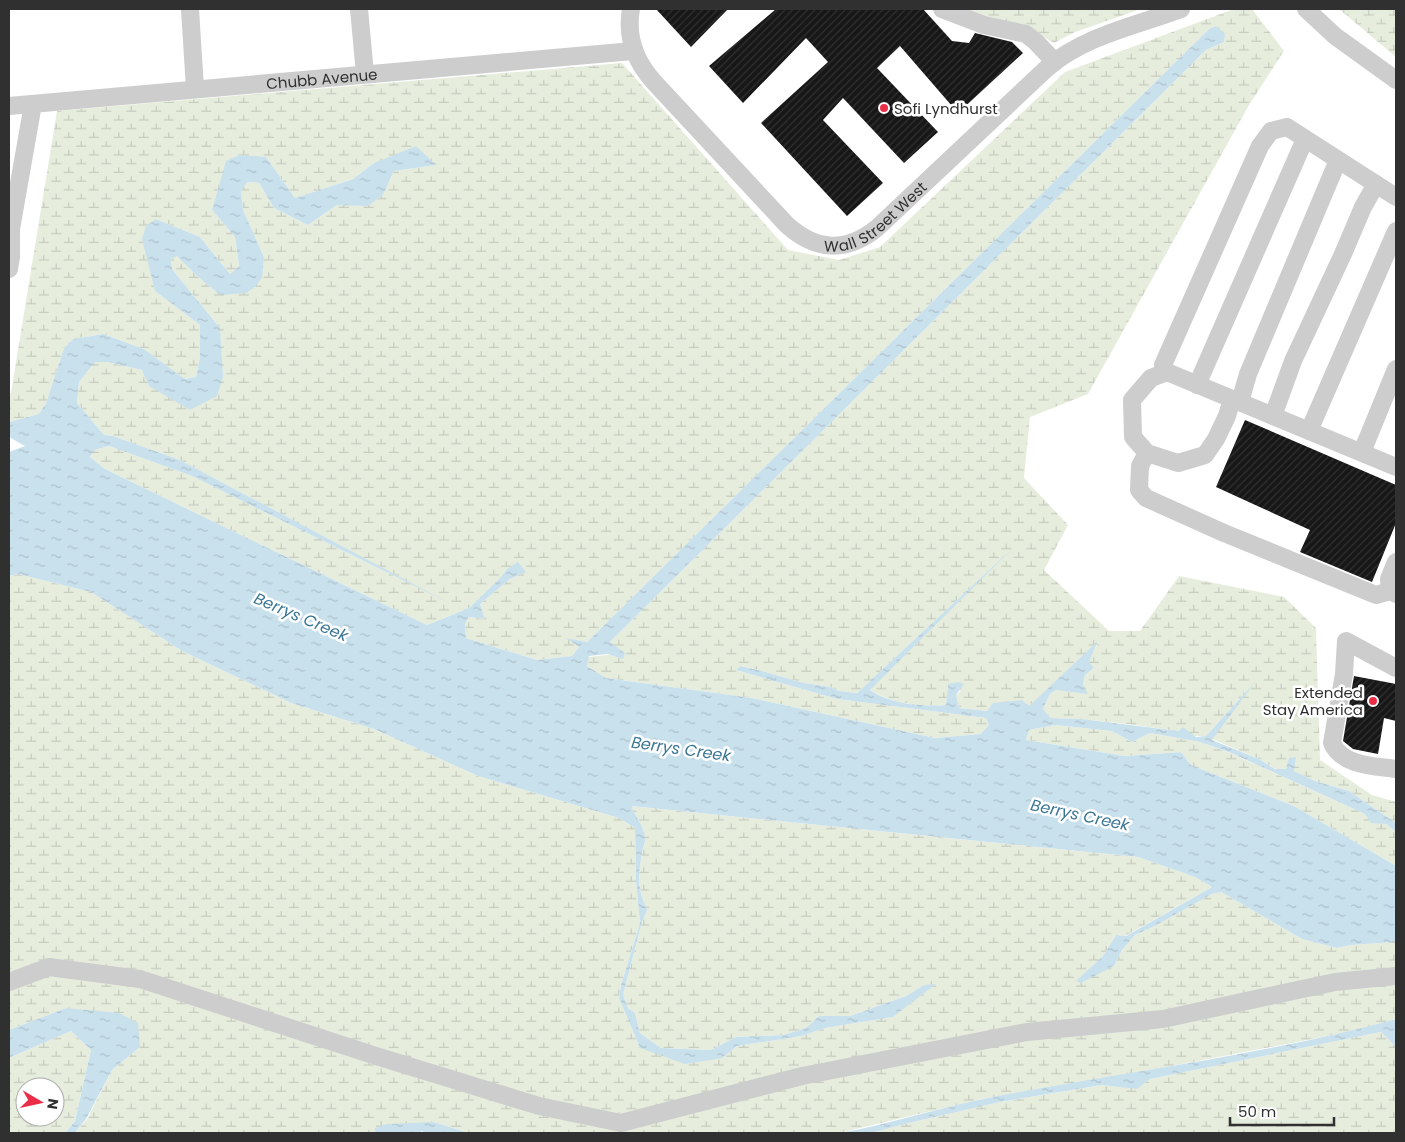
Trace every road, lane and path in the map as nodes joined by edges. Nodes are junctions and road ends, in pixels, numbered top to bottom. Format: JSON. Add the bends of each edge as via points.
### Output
{"nodes":[{"id":1,"x":190,"y":9,"type":"edge"},
{"id":2,"x":359,"y":9,"type":"edge"},
{"id":3,"x":631,"y":9,"type":"edge"},
{"id":4,"x":942,"y":9,"type":"edge"},
{"id":5,"x":1181,"y":9,"type":"edge"},
{"id":6,"x":1306,"y":9,"type":"edge"},
{"id":7,"x":634,"y":51,"type":"junction"},
{"id":8,"x":1055,"y":62,"type":"junction"},
{"id":9,"x":366,"y":74,"type":"junction"},
{"id":10,"x":1396,"y":80,"type":"edge"},
{"id":11,"x":195,"y":89,"type":"junction"},
{"id":12,"x":33,"y":104,"type":"junction"},
{"id":13,"x":9,"y":106,"type":"edge"},
{"id":14,"x":1306,"y":139,"type":"junction"},
{"id":15,"x":1338,"y":160,"type":"junction"},
{"id":16,"x":1376,"y":184,"type":"junction"},
{"id":17,"x":1396,"y":197,"type":"edge"},
{"id":18,"x":1396,"y":231,"type":"edge"},
{"id":19,"x":9,"y":269,"type":"edge"},
{"id":20,"x":1396,"y":369,"type":"edge"},
{"id":21,"x":1167,"y":372,"type":"junction"},
{"id":22,"x":1197,"y":384,"type":"junction"},
{"id":23,"x":1236,"y":401,"type":"junction"},
{"id":24,"x":1273,"y":416,"type":"junction"},
{"id":25,"x":1309,"y":430,"type":"junction"},
{"id":26,"x":1362,"y":452,"type":"junction"},
{"id":27,"x":1147,"y":453,"type":"junction"},
{"id":28,"x":1396,"y":467,"type":"edge"},
{"id":29,"x":1396,"y":562,"type":"edge"},
{"id":30,"x":1393,"y":592,"type":"edge"},
{"id":31,"x":1396,"y":668,"type":"edge"},
{"id":32,"x":1396,"y":769,"type":"edge"},
{"id":33,"x":1396,"y":976,"type":"edge"},
{"id":34,"x":9,"y":982,"type":"edge"}],
"edges":[{"from":1,"to":11,"type":"street"},
{"from":2,"to":9,"type":"street"},
{"from":3,"to":7,"type":"street","name":"Wall Street West","via":[[630,33]]},
{"from":4,"to":8,"type":"street","via":[[984,25],[1026,34]]},
{"from":5,"to":8,"type":"street","name":"Wall Street West","via":[[1090,41]]},
{"from":6,"to":10,"type":"street","via":[[1335,36]]},
{"from":7,"to":8,"type":"street","name":"Wall Street West","via":[[654,82],[781,220],[808,241],[832,246],[858,241],[877,228]]},
{"from":7,"to":9,"type":"street","name":"Chubb Avenue"},
{"from":9,"to":11,"type":"street","name":"Chubb Avenue"},
{"from":11,"to":12,"type":"street","name":"Chubb Avenue"},
{"from":12,"to":13,"type":"street","name":"Chubb Avenue"},
{"from":12,"to":19,"type":"street","via":[[11,229]]},
{"from":14,"to":15,"type":"street"},
{"from":14,"to":21,"type":"street","via":[[1287,127],[1271,131],[1260,146],[1163,365]]},
{"from":14,"to":22,"type":"street"},
{"from":15,"to":16,"type":"street"},
{"from":15,"to":23,"type":"street"},
{"from":16,"to":17,"type":"street"},
{"from":16,"to":24,"type":"street","via":[[1293,361]]},
{"from":18,"to":25,"type":"street"},
{"from":20,"to":26,"type":"street"},
{"from":21,"to":22,"type":"street"},
{"from":21,"to":27,"type":"street","via":[[1151,378],[1132,400],[1133,436]]},
{"from":22,"to":23,"type":"street"},
{"from":23,"to":24,"type":"street"},
{"from":23,"to":27,"type":"street","via":[[1204,455],[1178,462]]},
{"from":24,"to":25,"type":"street"},
{"from":25,"to":26,"type":"street"},
{"from":26,"to":28,"type":"street"},
{"from":27,"to":30,"type":"street","via":[[1140,466],[1139,490],[1146,498],[1376,595]]},
{"from":29,"to":30,"type":"street","via":[[1389,579]]},
{"from":31,"to":32,"type":"street","via":[[1346,641],[1344,674],[1332,743],[1336,750],[1352,761]]},
{"from":33,"to":34,"type":"street","via":[[1335,982],[1163,1019],[1027,1032],[802,1076],[621,1123],[539,1106],[140,979],[48,967]]}]}
